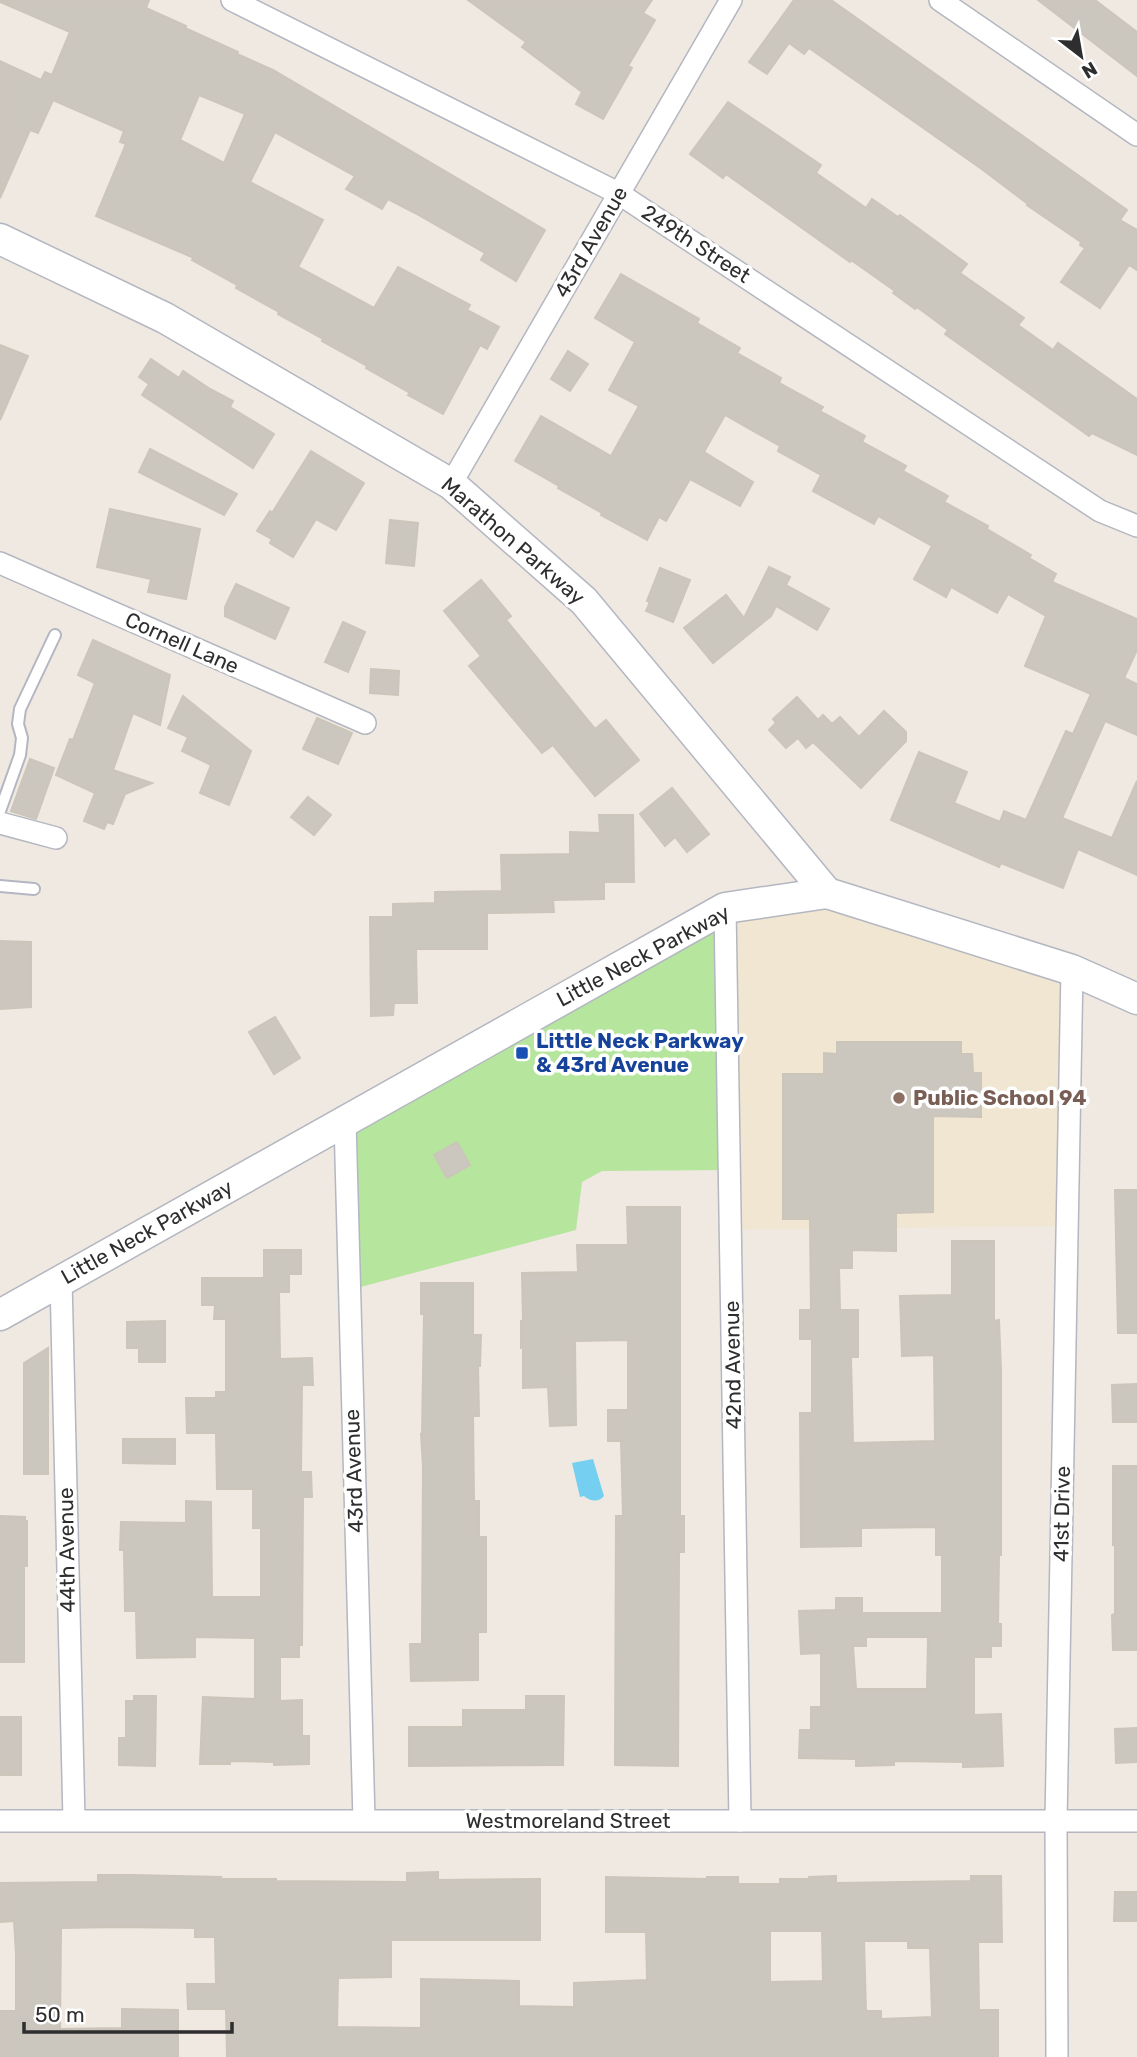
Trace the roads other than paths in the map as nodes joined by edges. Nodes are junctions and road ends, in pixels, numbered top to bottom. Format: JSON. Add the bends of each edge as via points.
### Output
{"nodes":[{"id":1,"x":232,"y":0,"type":"edge"},
{"id":2,"x":731,"y":0,"type":"edge"},
{"id":3,"x":940,"y":0,"type":"edge"},
{"id":4,"x":1137,"y":135,"type":"edge"},
{"id":5,"x":618,"y":193,"type":"junction"},
{"id":6,"x":0,"y":239,"type":"edge"},
{"id":7,"x":451,"y":484,"type":"junction"},
{"id":8,"x":1137,"y":526,"type":"edge"},
{"id":9,"x":0,"y":563,"type":"edge"},
{"id":10,"x":55,"y":635,"type":"dead end"},
{"id":11,"x":365,"y":723,"type":"dead end"},
{"id":12,"x":0,"y":811,"type":"edge"},
{"id":13,"x":0,"y":823,"type":"edge"},
{"id":14,"x":56,"y":838,"type":"dead end"},
{"id":15,"x":0,"y":886,"type":"edge"},
{"id":16,"x":34,"y":889,"type":"dead end"},
{"id":17,"x":827,"y":892,"type":"junction"},
{"id":18,"x":725,"y":908,"type":"junction"},
{"id":19,"x":1072,"y":970,"type":"junction"},
{"id":20,"x":1137,"y":999,"type":"edge"},
{"id":21,"x":345,"y":1121,"type":"junction"},
{"id":22,"x":61,"y":1280,"type":"junction"},
{"id":23,"x":0,"y":1315,"type":"edge"},
{"id":24,"x":74,"y":1820,"type":"junction"},
{"id":25,"x":364,"y":1820,"type":"junction"},
{"id":26,"x":0,"y":1821,"type":"edge"},
{"id":27,"x":740,"y":1821,"type":"junction"},
{"id":28,"x":1056,"y":1821,"type":"junction"},
{"id":29,"x":1137,"y":1821,"type":"edge"},
{"id":30,"x":1057,"y":2057,"type":"edge"}],
"edges":[{"from":1,"to":5,"type":"street","name":"249th Street"},
{"from":2,"to":5,"type":"street","name":"43rd Avenue"},
{"from":3,"to":4,"type":"street"},
{"from":5,"to":7,"type":"street","name":"43rd Avenue"},
{"from":5,"to":8,"type":"street","name":"249th Street","via":[[1100,511]]},
{"from":6,"to":7,"type":"street","name":"Marathon Parkway","via":[[166,318]]},
{"from":7,"to":17,"type":"street","name":"Marathon Parkway","via":[[584,601]]},
{"from":9,"to":11,"type":"street","name":"Cornell Lane"},
{"from":10,"to":12,"type":"lane","via":[[20,709],[20,755]]},
{"from":13,"to":14,"type":"street"},
{"from":15,"to":16,"type":"lane"},
{"from":17,"to":18,"type":"street","name":"Little Neck Parkway"},
{"from":17,"to":19,"type":"street","name":"Little Neck Parkway"},
{"from":18,"to":21,"type":"street","name":"Little Neck Parkway"},
{"from":18,"to":27,"type":"street","name":"42nd Avenue"},
{"from":19,"to":20,"type":"street","name":"Little Neck Parkway"},
{"from":19,"to":28,"type":"street","name":"41st Drive"},
{"from":21,"to":22,"type":"street","name":"Little Neck Parkway"},
{"from":21,"to":25,"type":"street","name":"43rd Avenue"},
{"from":22,"to":23,"type":"street","name":"Little Neck Parkway"},
{"from":22,"to":24,"type":"street","name":"44th Avenue"},
{"from":24,"to":25,"type":"street","name":"Westmoreland Street"},
{"from":24,"to":26,"type":"street","name":"Westmoreland Street"},
{"from":25,"to":27,"type":"street","name":"Westmoreland Street"},
{"from":27,"to":28,"type":"street","name":"Westmoreland Street"},
{"from":28,"to":29,"type":"street","name":"Westmoreland Street"},
{"from":28,"to":30,"type":"street","name":"41st Drive"}]}
